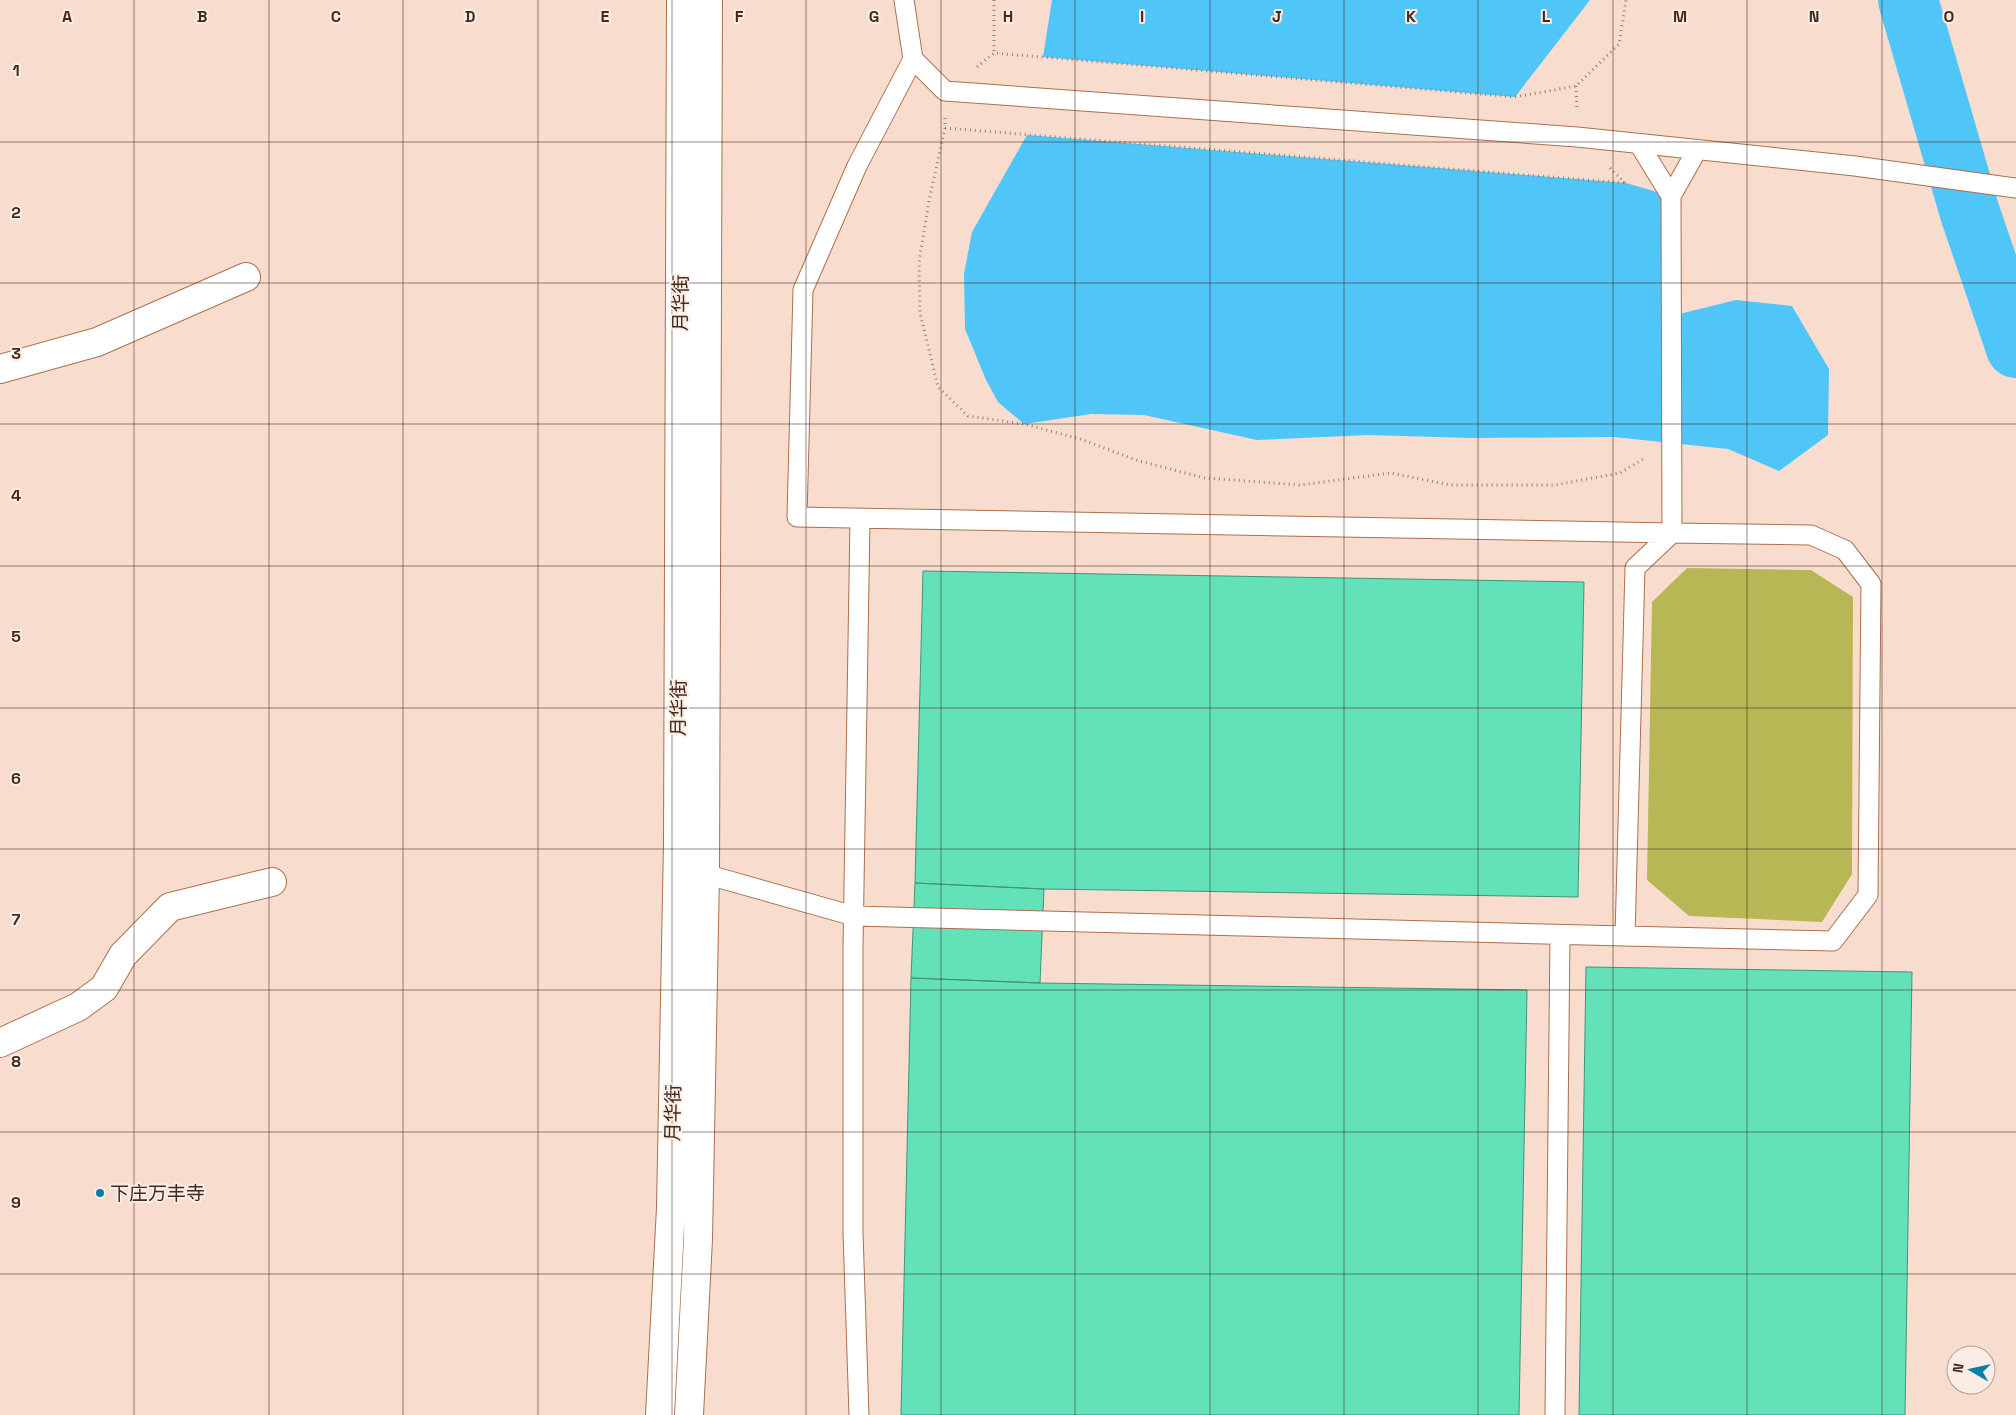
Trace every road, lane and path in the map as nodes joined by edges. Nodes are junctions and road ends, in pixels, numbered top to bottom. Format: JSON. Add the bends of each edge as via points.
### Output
{"nodes":[{"id":1,"x":904,"y":0,"type":"edge"},
{"id":2,"x":994,"y":0,"type":"edge"},
{"id":3,"x":1626,"y":0,"type":"edge"},
{"id":4,"x":675,"y":1,"type":"edge"},
{"id":5,"x":708,"y":3,"type":"edge"},
{"id":6,"x":913,"y":59,"type":"junction"},
{"id":7,"x":945,"y":92,"type":"junction"},
{"id":8,"x":944,"y":128,"type":"junction"},
{"id":9,"x":1577,"y":137,"type":"junction"},
{"id":10,"x":1639,"y":144,"type":"junction"},
{"id":11,"x":1697,"y":150,"type":"junction"},
{"id":12,"x":1626,"y":183,"type":"junction"},
{"id":13,"x":2016,"y":188,"type":"edge"},
{"id":14,"x":1671,"y":196,"type":"junction"},
{"id":15,"x":246,"y":277,"type":"dead end"},
{"id":16,"x":0,"y":369,"type":"edge"},
{"id":17,"x":1670,"y":443,"type":"junction"},
{"id":18,"x":860,"y":519,"type":"junction"},
{"id":19,"x":1672,"y":533,"type":"junction"},
{"id":20,"x":705,"y":874,"type":"junction"},
{"id":21,"x":272,"y":882,"type":"dead end"},
{"id":22,"x":854,"y":916,"type":"junction"},
{"id":23,"x":1560,"y":935,"type":"junction"},
{"id":24,"x":1625,"y":936,"type":"junction"},
{"id":25,"x":0,"y":1043,"type":"edge"},
{"id":26,"x":660,"y":1415,"type":"edge"},
{"id":27,"x":689,"y":1415,"type":"edge"},
{"id":28,"x":860,"y":1415,"type":"edge"},
{"id":29,"x":1555,"y":1415,"type":"edge"}],
"edges":[{"from":1,"to":6,"type":"lane"},
{"from":2,"to":3,"type":"path","via":[[994,53],[1515,97],[1576,86],[1620,44]]},
{"from":4,"to":5,"type":"street"},
{"from":4,"to":26,"type":"street","name":"月华街","via":[[678,843],[671,1208]]},
{"from":5,"to":20,"type":"street","name":"月华街"},
{"from":6,"to":7,"type":"lane"},
{"from":6,"to":18,"type":"lane","via":[[857,166],[803,290],[797,517]]},
{"from":7,"to":8,"type":"path"},
{"from":7,"to":9,"type":"lane"},
{"from":8,"to":12,"type":"path"},
{"from":8,"to":17,"type":"path","via":[[919,262],[920,313],[938,387],[968,416],[1024,424],[1205,478],[1300,485],[1391,473],[1450,485],[1555,485],[1620,473]]},
{"from":9,"to":10,"type":"lane"},
{"from":9,"to":12,"type":"path"},
{"from":10,"to":11,"type":"lane"},
{"from":10,"to":14,"type":"lane"},
{"from":11,"to":13,"type":"lane","via":[[1854,166]]},
{"from":11,"to":14,"type":"lane"},
{"from":12,"to":14,"type":"path"},
{"from":14,"to":17,"type":"lane"},
{"from":15,"to":16,"type":"street","via":[[97,342]]},
{"from":17,"to":19,"type":"lane"},
{"from":18,"to":19,"type":"lane"},
{"from":18,"to":22,"type":"lane"},
{"from":19,"to":24,"type":"lane","via":[[1635,568]]},
{"from":19,"to":24,"type":"lane","via":[[1811,535],[1845,550],[1871,584],[1868,895],[1833,941]]},
{"from":20,"to":22,"type":"lane"},
{"from":20,"to":27,"type":"street","name":"月华街","via":[[698,1239]]},
{"from":21,"to":25,"type":"street","via":[[170,907],[123,955],[104,988],[78,1007]]},
{"from":22,"to":23,"type":"lane"},
{"from":22,"to":28,"type":"lane","via":[[853,1232]]},
{"from":23,"to":24,"type":"lane"},
{"from":23,"to":29,"type":"lane"}]}
